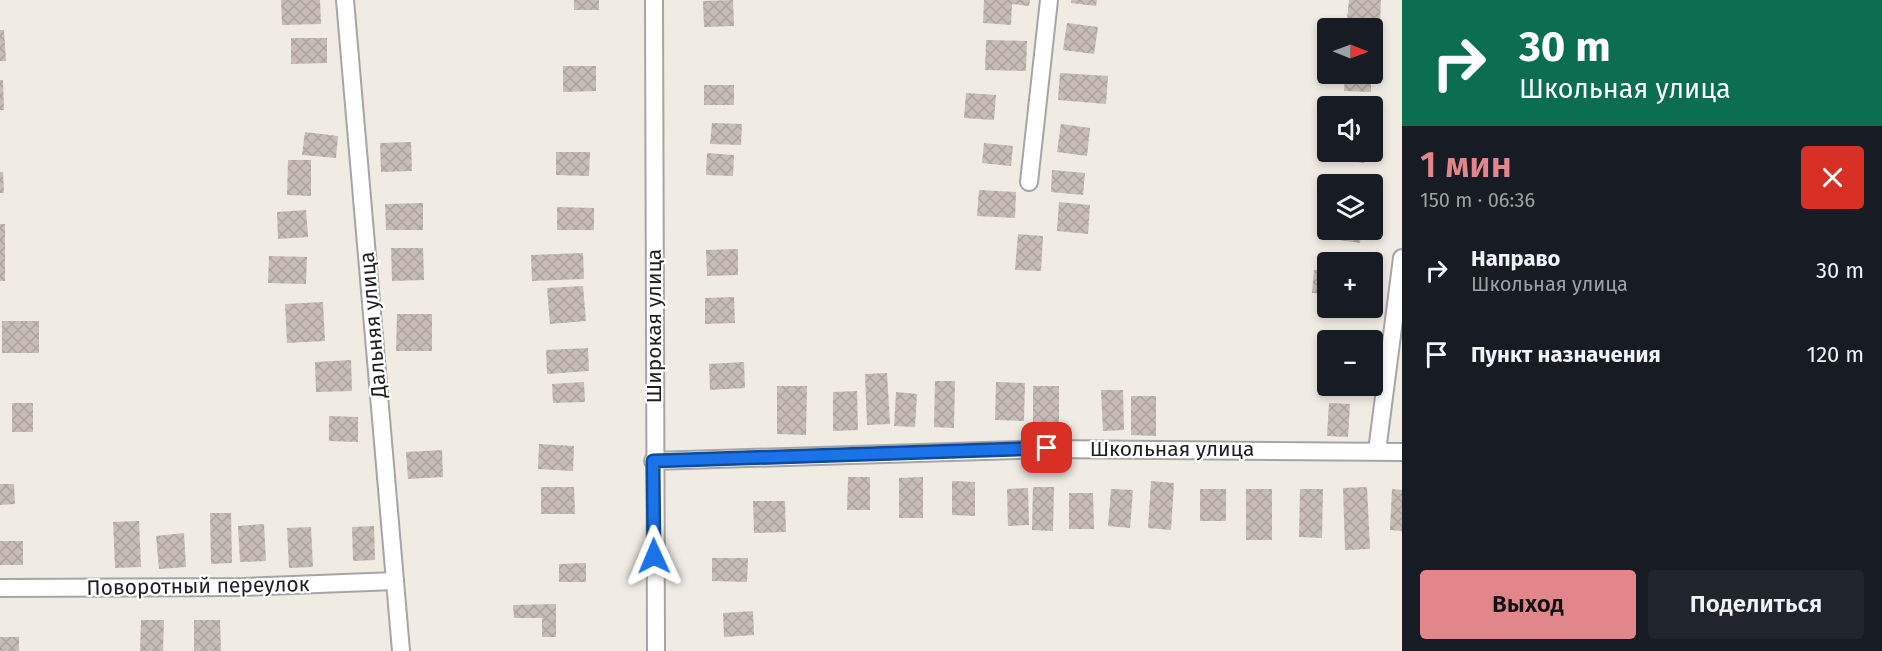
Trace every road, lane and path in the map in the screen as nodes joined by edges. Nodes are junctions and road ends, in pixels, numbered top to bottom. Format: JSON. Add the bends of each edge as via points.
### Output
{"nodes":[{"id":1,"x":345,"y":0,"type":"edge"},
{"id":2,"x":654,"y":0,"type":"edge"},
{"id":3,"x":1049,"y":0,"type":"edge"},
{"id":4,"x":1029,"y":182,"type":"dead end"},
{"id":5,"x":1402,"y":258,"type":"edge"},
{"id":6,"x":1377,"y":451,"type":"junction"},
{"id":7,"x":1402,"y":452,"type":"edge"},
{"id":8,"x":653,"y":461,"type":"junction"},
{"id":9,"x":395,"y":581,"type":"junction"},
{"id":10,"x":0,"y":588,"type":"edge"},
{"id":11,"x":401,"y":651,"type":"edge"},
{"id":12,"x":656,"y":651,"type":"edge"}],
"edges":[{"from":1,"to":9,"type":"street","name":"Дальняя улица"},
{"from":2,"to":8,"type":"street","name":"Широкая улица"},
{"from":3,"to":4,"type":"street"},
{"from":5,"to":6,"type":"street"},
{"from":6,"to":7,"type":"street","name":"Школьная улица"},
{"from":6,"to":8,"type":"street","name":"Школьная улица","via":[[1047,448]]},
{"from":8,"to":12,"type":"street","name":"Широкая улица"},
{"from":9,"to":10,"type":"street","name":"Поворотный переулок","via":[[243,588]]},
{"from":9,"to":11,"type":"street","name":"Дальняя улица"}]}
